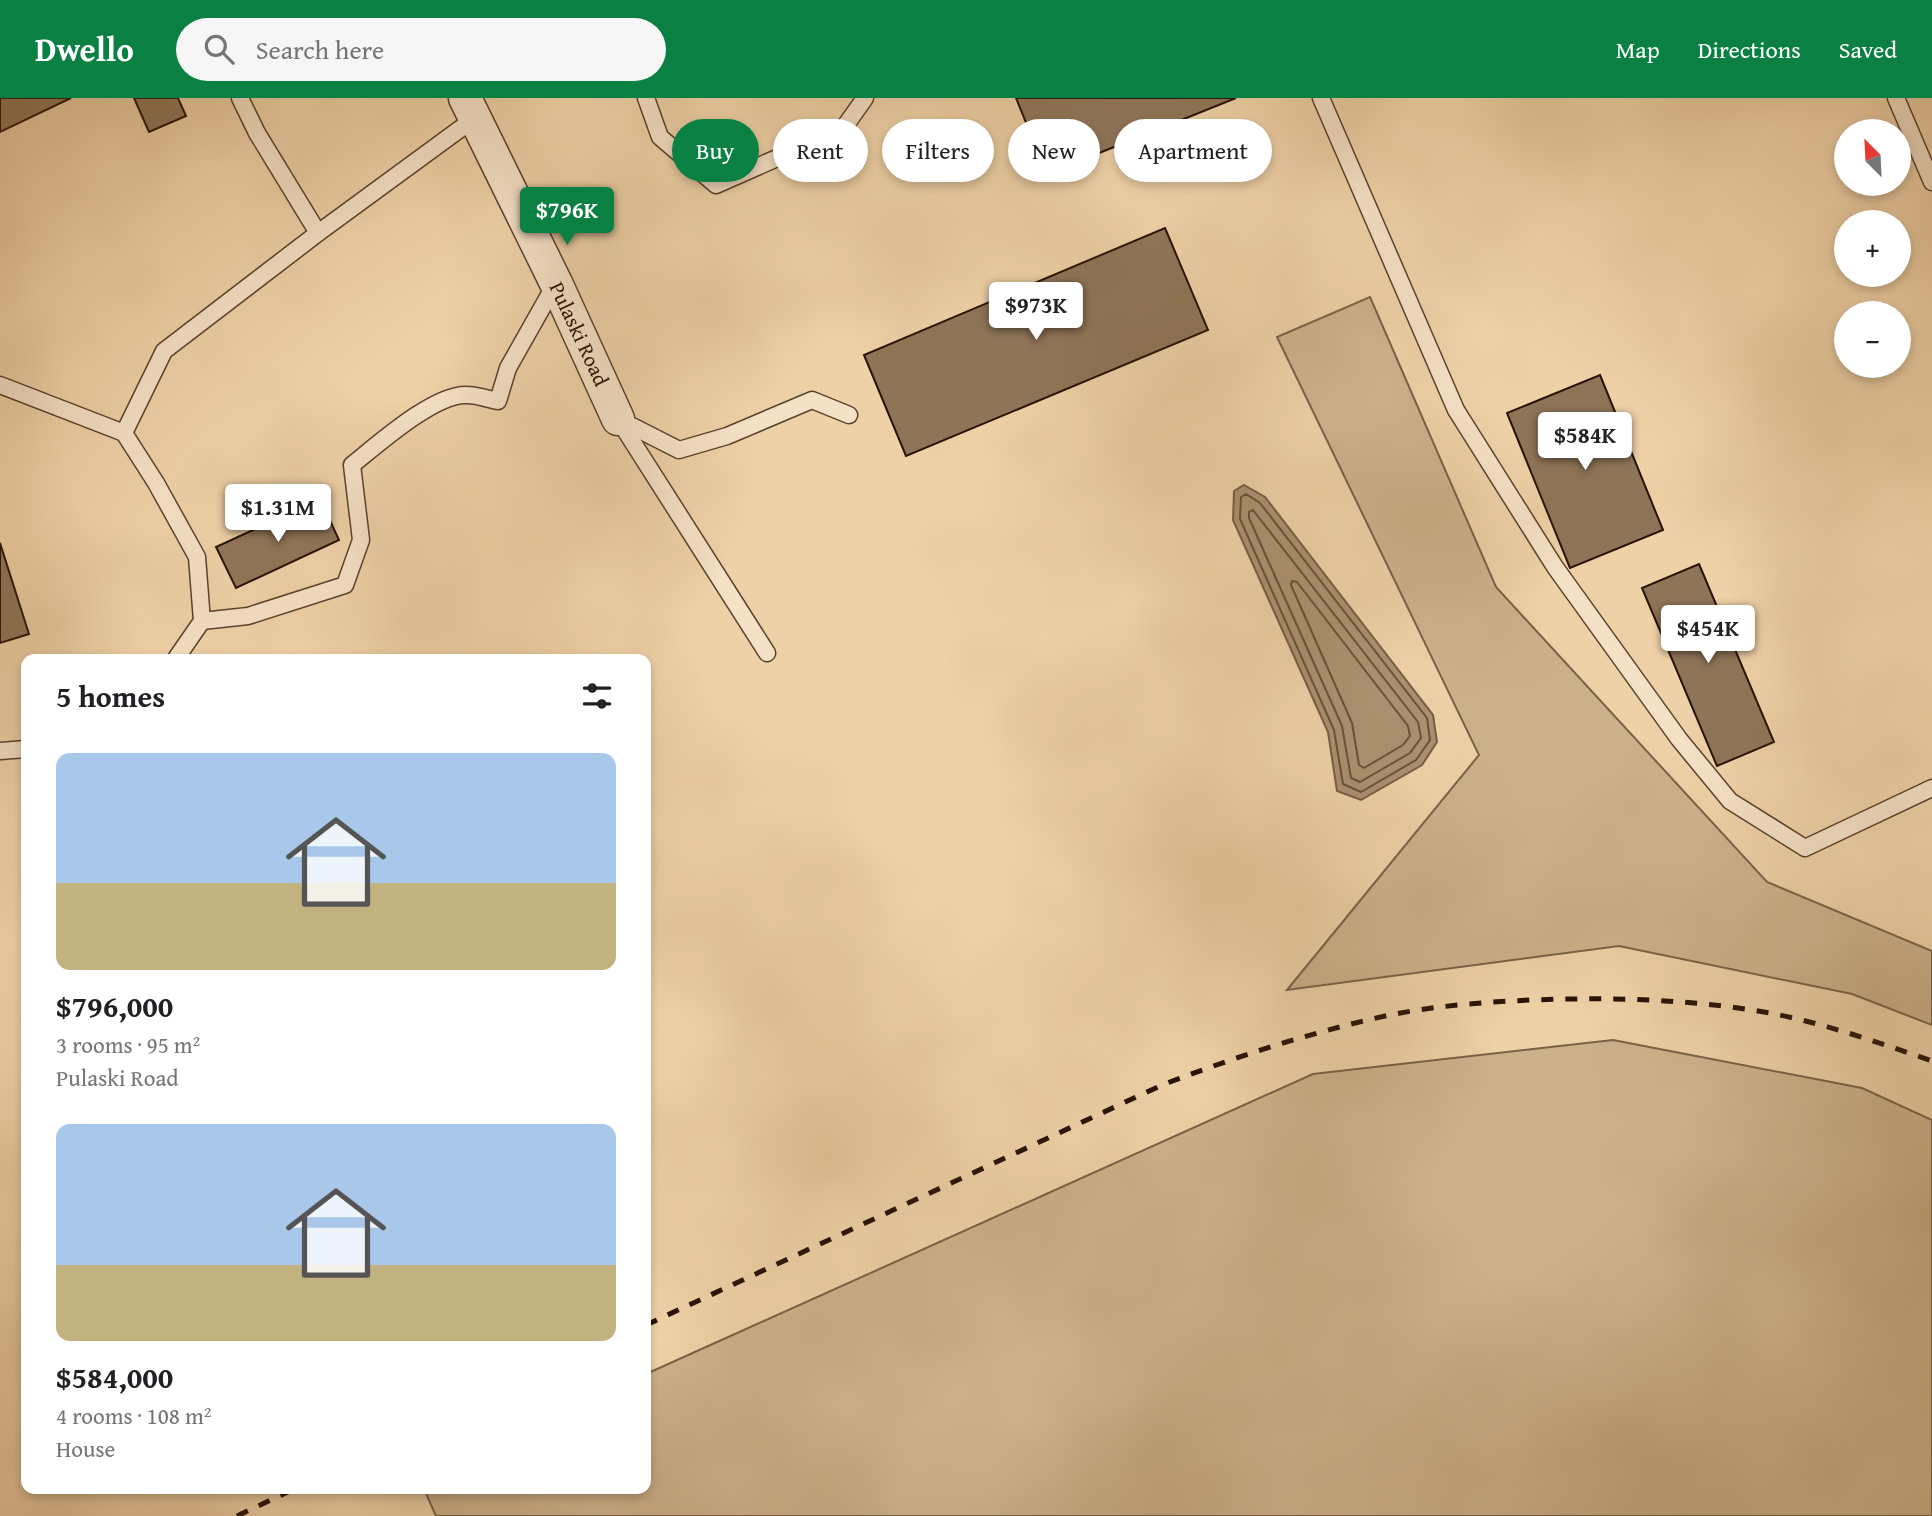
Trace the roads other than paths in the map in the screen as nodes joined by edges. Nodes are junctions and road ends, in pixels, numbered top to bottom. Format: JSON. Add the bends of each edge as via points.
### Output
{"nodes":[{"id":1,"x":240,"y":98,"type":"edge"},
{"id":2,"x":646,"y":98,"type":"edge"},
{"id":3,"x":865,"y":98,"type":"edge"},
{"id":4,"x":1321,"y":98,"type":"edge"},
{"id":5,"x":1896,"y":98,"type":"edge"},
{"id":6,"x":470,"y":108,"type":"edge"},
{"id":7,"x":1932,"y":181,"type":"edge"},
{"id":8,"x":318,"y":233,"type":"junction"},
{"id":9,"x":556,"y":283,"type":"junction"},
{"id":10,"x":0,"y":385,"type":"edge"},
{"id":11,"x":849,"y":415,"type":"dead end"},
{"id":12,"x":618,"y":419,"type":"junction"},
{"id":13,"x":124,"y":433,"type":"junction"},
{"id":14,"x":202,"y":621,"type":"junction"},
{"id":15,"x":767,"y":653,"type":"dead end"},
{"id":16,"x":180,"y":654,"type":"edge"},
{"id":17,"x":21,"y":749,"type":"edge"},
{"id":18,"x":0,"y":751,"type":"edge"},
{"id":19,"x":1932,"y":789,"type":"edge"}],
"edges":[{"from":1,"to":8,"type":"lane"},
{"from":2,"to":3,"type":"lane","via":[[660,137],[716,185],[843,129]]},
{"from":4,"to":19,"type":"lane","via":[[1456,410],[1555,568],[1679,739],[1730,801],[1805,848]]},
{"from":5,"to":7,"type":"lane"},
{"from":6,"to":8,"type":"lane"},
{"from":6,"to":9,"type":"street","name":"Pulaski Road"},
{"from":8,"to":13,"type":"lane","via":[[164,351]]},
{"from":9,"to":12,"type":"street","name":"Pulaski Road"},
{"from":9,"to":14,"type":"lane","via":[[508,368],[498,401],[464,394],[435,404],[352,465],[361,540],[345,585],[248,615]]},
{"from":10,"to":13,"type":"lane"},
{"from":11,"to":12,"type":"lane","via":[[812,400],[727,436],[679,450]]},
{"from":12,"to":15,"type":"lane"},
{"from":13,"to":14,"type":"lane","via":[[197,557]]},
{"from":14,"to":16,"type":"lane"},
{"from":17,"to":18,"type":"lane"}]}
